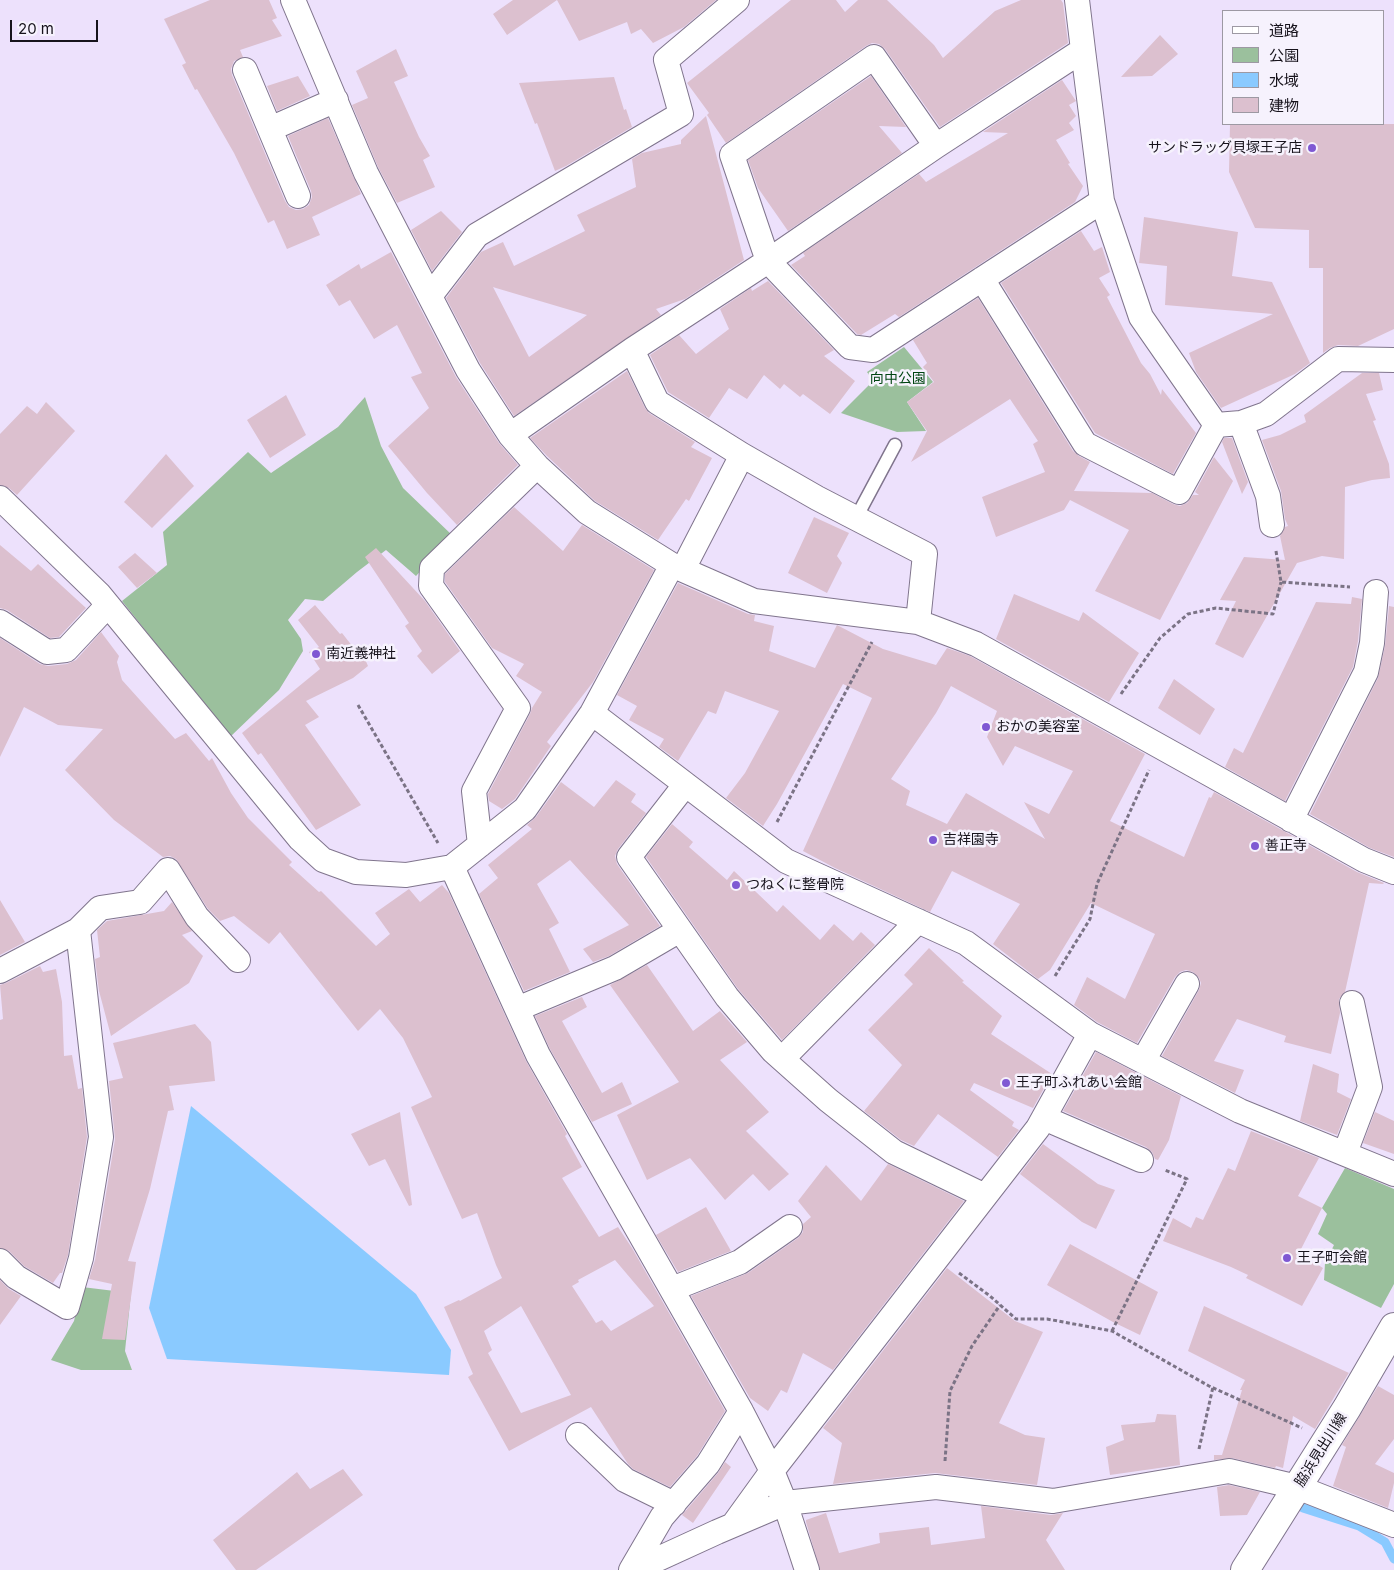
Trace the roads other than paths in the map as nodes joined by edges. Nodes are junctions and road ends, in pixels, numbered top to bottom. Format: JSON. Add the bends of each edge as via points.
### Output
{"nodes":[{"id":1,"x":293,"y":0,"type":"edge"},
{"id":2,"x":737,"y":0,"type":"edge"},
{"id":3,"x":1077,"y":0,"type":"edge"},
{"id":4,"x":1083,"y":50,"type":"junction"},
{"id":5,"x":245,"y":70,"type":"dead end"},
{"id":6,"x":336,"y":100,"type":"junction"},
{"id":7,"x":270,"y":129,"type":"junction"},
{"id":8,"x":936,"y":146,"type":"junction"},
{"id":9,"x":298,"y":196,"type":"dead end"},
{"id":10,"x":1102,"y":201,"type":"junction"},
{"id":11,"x":768,"y":261,"type":"junction"},
{"id":12,"x":982,"y":279,"type":"junction"},
{"id":13,"x":430,"y":296,"type":"junction"},
{"id":14,"x":632,"y":350,"type":"junction"},
{"id":15,"x":1394,"y":360,"type":"edge"},
{"id":16,"x":1241,"y":423,"type":"junction"},
{"id":17,"x":1216,"y":425,"type":"junction"},
{"id":18,"x":510,"y":435,"type":"junction"},
{"id":19,"x":895,"y":445,"type":"dead end"},
{"id":20,"x":742,"y":455,"type":"junction"},
{"id":21,"x":538,"y":466,"type":"junction"},
{"id":22,"x":0,"y":498,"type":"edge"},
{"id":23,"x":856,"y":518,"type":"junction"},
{"id":24,"x":1272,"y":525,"type":"road end"},
{"id":25,"x":677,"y":567,"type":"junction"},
{"id":26,"x":1376,"y":592,"type":"road end"},
{"id":27,"x":108,"y":605,"type":"junction"},
{"id":28,"x":0,"y":622,"type":"edge"},
{"id":29,"x":918,"y":622,"type":"junction"},
{"id":30,"x":592,"y":713,"type":"junction"},
{"id":31,"x":685,"y":784,"type":"junction"},
{"id":32,"x":1291,"y":820,"type":"junction"},
{"id":33,"x":480,"y":845,"type":"junction"},
{"id":34,"x":452,"y":867,"type":"junction"},
{"id":35,"x":1394,"y":872,"type":"edge"},
{"id":36,"x":918,"y":921,"type":"junction"},
{"id":37,"x":78,"y":930,"type":"junction"},
{"id":38,"x":680,"y":930,"type":"junction"},
{"id":39,"x":238,"y":960,"type":"dead end"},
{"id":40,"x":0,"y":971,"type":"edge"},
{"id":41,"x":1187,"y":984,"type":"dead end"},
{"id":42,"x":1352,"y":1003,"type":"dead end"},
{"id":43,"x":517,"y":1009,"type":"junction"},
{"id":44,"x":1090,"y":1034,"type":"junction"},
{"id":45,"x":782,"y":1059,"type":"junction"},
{"id":46,"x":1142,"y":1061,"type":"junction"},
{"id":47,"x":1044,"y":1118,"type":"junction"},
{"id":48,"x":1344,"y":1153,"type":"junction"},
{"id":49,"x":1141,"y":1160,"type":"road end"},
{"id":50,"x":1394,"y":1174,"type":"edge"},
{"id":51,"x":985,"y":1196,"type":"junction"},
{"id":52,"x":790,"y":1227,"type":"dead end"},
{"id":53,"x":0,"y":1261,"type":"edge"},
{"id":54,"x":672,"y":1289,"type":"junction"},
{"id":55,"x":1394,"y":1327,"type":"edge"},
{"id":56,"x":741,"y":1411,"type":"junction"},
{"id":57,"x":578,"y":1435,"type":"dead end"},
{"id":58,"x":772,"y":1471,"type":"junction"},
{"id":59,"x":1298,"y":1487,"type":"junction"},
{"id":60,"x":785,"y":1503,"type":"junction"},
{"id":61,"x":674,"y":1504,"type":"junction"},
{"id":62,"x":734,"y":1525,"type":"junction"},
{"id":63,"x":1394,"y":1525,"type":"edge"},
{"id":64,"x":633,"y":1570,"type":"edge"},
{"id":65,"x":807,"y":1570,"type":"edge"},
{"id":66,"x":1245,"y":1570,"type":"edge"}],
"edges":[{"from":1,"to":6,"type":"street"},
{"from":2,"to":13,"type":"street","via":[[666,60],[681,114],[477,235]]},
{"from":3,"to":4,"type":"street"},
{"from":4,"to":8,"type":"street"},
{"from":4,"to":10,"type":"street"},
{"from":5,"to":7,"type":"street"},
{"from":6,"to":7,"type":"street"},
{"from":6,"to":13,"type":"street","via":[[366,173]]},
{"from":7,"to":9,"type":"street"},
{"from":8,"to":11,"type":"street"},
{"from":8,"to":11,"type":"street","via":[[874,57],[842,78],[732,155]]},
{"from":10,"to":12,"type":"street"},
{"from":10,"to":17,"type":"street","via":[[1142,317]]},
{"from":11,"to":12,"type":"street","via":[[850,347],[873,350]]},
{"from":11,"to":14,"type":"street"},
{"from":12,"to":17,"type":"street","via":[[1085,444],[1179,492]]},
{"from":13,"to":18,"type":"street","via":[[468,370]]},
{"from":14,"to":18,"type":"street"},
{"from":14,"to":20,"type":"street","via":[[657,402]]},
{"from":15,"to":16,"type":"street","via":[[1338,359],[1266,414]]},
{"from":16,"to":17,"type":"street"},
{"from":16,"to":24,"type":"street","via":[[1268,496]]},
{"from":18,"to":21,"type":"street"},
{"from":19,"to":23,"type":"lane"},
{"from":20,"to":23,"type":"street"},
{"from":20,"to":25,"type":"street"},
{"from":21,"to":25,"type":"street","via":[[587,512]]},
{"from":21,"to":33,"type":"street","via":[[432,568],[431,586],[518,708],[474,791]]},
{"from":22,"to":27,"type":"street"},
{"from":23,"to":29,"type":"street","via":[[925,554]]},
{"from":25,"to":29,"type":"street","via":[[754,601]]},
{"from":25,"to":30,"type":"street"},
{"from":26,"to":32,"type":"street","via":[[1366,672]]},
{"from":27,"to":28,"type":"street","via":[[66,650],[48,652]]},
{"from":27,"to":34,"type":"street","via":[[300,840],[323,860],[356,872],[406,875]]},
{"from":29,"to":32,"type":"street","via":[[976,644]]},
{"from":30,"to":31,"type":"street"},
{"from":30,"to":33,"type":"street","via":[[526,809]]},
{"from":31,"to":36,"type":"street","via":[[786,861]]},
{"from":31,"to":38,"type":"street","via":[[629,857]]},
{"from":32,"to":35,"type":"street","via":[[1364,860]]},
{"from":33,"to":34,"type":"street"},
{"from":34,"to":43,"type":"street"},
{"from":36,"to":44,"type":"street","via":[[966,943]]},
{"from":36,"to":45,"type":"street"},
{"from":37,"to":39,"type":"street","via":[[100,908],[140,902],[168,870],[197,917]]},
{"from":37,"to":40,"type":"street"},
{"from":37,"to":53,"type":"street","via":[[101,1137],[81,1258],[67,1307],[16,1277]]},
{"from":38,"to":43,"type":"street","via":[[615,968]]},
{"from":38,"to":45,"type":"street","via":[[727,997]]},
{"from":41,"to":46,"type":"street"},
{"from":42,"to":48,"type":"street","via":[[1370,1086]]},
{"from":43,"to":54,"type":"street","via":[[538,1055]]},
{"from":44,"to":46,"type":"street"},
{"from":44,"to":47,"type":"street"},
{"from":45,"to":51,"type":"street","via":[[894,1152]]},
{"from":46,"to":48,"type":"street","via":[[1240,1110]]},
{"from":47,"to":49,"type":"street"},
{"from":47,"to":51,"type":"street"},
{"from":48,"to":50,"type":"street"},
{"from":51,"to":58,"type":"street"},
{"from":52,"to":54,"type":"street","via":[[740,1262]]},
{"from":54,"to":56,"type":"street"},
{"from":55,"to":59,"type":"street","name":"脇浜見出川線"},
{"from":56,"to":58,"type":"street"},
{"from":56,"to":61,"type":"street","via":[[708,1464]]},
{"from":57,"to":61,"type":"street","via":[[625,1480]]},
{"from":58,"to":60,"type":"street"},
{"from":58,"to":62,"type":"street"},
{"from":59,"to":60,"type":"street","via":[[1229,1471],[1053,1501],[936,1487]]},
{"from":59,"to":63,"type":"street"},
{"from":59,"to":66,"type":"street","name":"脇浜見出川線"},
{"from":60,"to":62,"type":"street"},
{"from":60,"to":65,"type":"street"},
{"from":61,"to":64,"type":"street","via":[[662,1517]]},
{"from":62,"to":64,"type":"street"}]}
